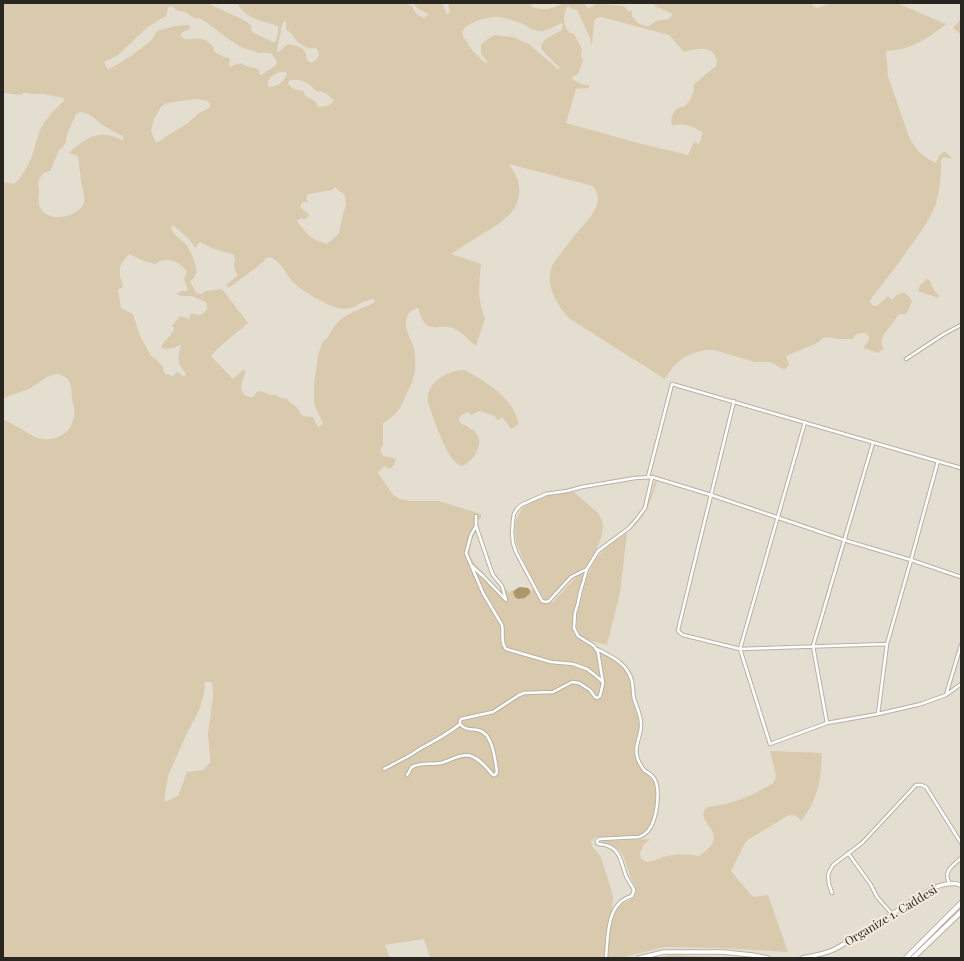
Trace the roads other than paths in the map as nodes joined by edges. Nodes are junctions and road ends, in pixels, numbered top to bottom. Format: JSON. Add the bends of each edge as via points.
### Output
{"nodes":[{"id":1,"x":961,"y":325,"type":"edge"},
{"id":2,"x":906,"y":359,"type":"dead end"},
{"id":3,"x":734,"y":402,"type":"junction"},
{"id":4,"x":805,"y":422,"type":"junction"},
{"id":5,"x":873,"y":443,"type":"junction"},
{"id":6,"x":938,"y":461,"type":"junction"},
{"id":7,"x":961,"y":468,"type":"edge"},
{"id":8,"x":648,"y":477,"type":"junction"},
{"id":9,"x":652,"y":477,"type":"junction"},
{"id":10,"x":711,"y":495,"type":"junction"},
{"id":11,"x":476,"y":516,"type":"dead end"},
{"id":12,"x":778,"y":518,"type":"junction"},
{"id":13,"x":476,"y":526,"type":"junction"},
{"id":14,"x":844,"y":540,"type":"junction"},
{"id":15,"x":911,"y":560,"type":"junction"},
{"id":16,"x":471,"y":566,"type":"junction"},
{"id":17,"x":587,"y":570,"type":"junction"},
{"id":18,"x":961,"y":577,"type":"edge"},
{"id":19,"x":887,"y":644,"type":"junction"},
{"id":20,"x":961,"y":645,"type":"edge"},
{"id":21,"x":813,"y":646,"type":"junction"},
{"id":22,"x":597,"y":649,"type":"junction"},
{"id":23,"x":740,"y":649,"type":"junction"},
{"id":24,"x":604,"y":683,"type":"junction"},
{"id":25,"x":961,"y":684,"type":"edge"},
{"id":26,"x":946,"y":695,"type":"junction"},
{"id":27,"x":878,"y":714,"type":"junction"},
{"id":28,"x":826,"y":723,"type":"junction"},
{"id":29,"x":460,"y":724,"type":"junction"},
{"id":30,"x":384,"y":769,"type":"dead end"},
{"id":31,"x":407,"y":775,"type":"dead end"},
{"id":32,"x":961,"y":843,"type":"edge"},
{"id":33,"x":848,"y":853,"type":"junction"},
{"id":34,"x":961,"y":858,"type":"edge"},
{"id":35,"x":961,"y":880,"type":"edge"},
{"id":36,"x":950,"y":884,"type":"junction"},
{"id":37,"x":959,"y":884,"type":"edge"},
{"id":38,"x":961,"y":888,"type":"edge"},
{"id":39,"x":832,"y":893,"type":"dead end"},
{"id":40,"x":961,"y":903,"type":"edge"},
{"id":41,"x":961,"y":912,"type":"edge"},
{"id":42,"x":892,"y":914,"type":"junction"},
{"id":43,"x":606,"y":958,"type":"edge"},
{"id":44,"x":639,"y":958,"type":"edge"},
{"id":45,"x":768,"y":958,"type":"edge"},
{"id":46,"x":802,"y":958,"type":"edge"},
{"id":47,"x":906,"y":958,"type":"edge"},
{"id":48,"x":913,"y":958,"type":"edge"}],
"edges":[{"from":1,"to":2,"type":"street"},
{"from":3,"to":4,"type":"street"},
{"from":3,"to":8,"type":"street","via":[[672,384]]},
{"from":3,"to":10,"type":"street"},
{"from":4,"to":5,"type":"street"},
{"from":4,"to":12,"type":"street"},
{"from":5,"to":6,"type":"street"},
{"from":5,"to":14,"type":"street"},
{"from":6,"to":7,"type":"street"},
{"from":6,"to":15,"type":"street"},
{"from":8,"to":9,"type":"street"},
{"from":8,"to":17,"type":"street","via":[[546,494],[517,508],[513,520],[513,542],[542,601],[549,601],[571,577]]},
{"from":9,"to":10,"type":"street"},
{"from":9,"to":17,"type":"street","via":[[642,513],[629,528],[598,551]]},
{"from":10,"to":12,"type":"street"},
{"from":10,"to":23,"type":"street","via":[[678,630],[683,635]]},
{"from":11,"to":13,"type":"street"},
{"from":12,"to":14,"type":"street"},
{"from":12,"to":23,"type":"street"},
{"from":13,"to":16,"type":"street","via":[[466,553]]},
{"from":13,"to":16,"type":"street","via":[[493,575],[502,586],[506,600]]},
{"from":14,"to":15,"type":"street"},
{"from":14,"to":21,"type":"street"},
{"from":15,"to":18,"type":"street"},
{"from":15,"to":19,"type":"street"},
{"from":16,"to":24,"type":"street","via":[[502,626],[502,643],[506,649],[551,662],[573,664],[587,669]]},
{"from":17,"to":22,"type":"street","via":[[575,613],[574,628],[578,636]]},
{"from":19,"to":21,"type":"street"},
{"from":19,"to":27,"type":"street"},
{"from":20,"to":26,"type":"street"},
{"from":21,"to":23,"type":"street"},
{"from":21,"to":28,"type":"street"},
{"from":22,"to":24,"type":"street"},
{"from":22,"to":43,"type":"street","via":[[620,662],[628,671],[641,719],[637,758],[643,769],[655,780],[658,795],[654,822],[643,835],[599,839],[597,842],[617,853],[634,890],[632,896],[622,900],[613,912]]},
{"from":23,"to":28,"type":"street","via":[[770,744]]},
{"from":24,"to":29,"type":"street","via":[[598,698],[579,683],[572,682],[549,693],[524,693],[494,712],[462,719]]},
{"from":25,"to":26,"type":"street"},
{"from":26,"to":27,"type":"street","via":[[922,704]]},
{"from":27,"to":28,"type":"street"},
{"from":29,"to":30,"type":"street","via":[[441,738]]},
{"from":29,"to":31,"type":"street","via":[[466,729],[486,734],[494,752],[497,774],[493,775],[474,757],[463,756],[412,767]]},
{"from":32,"to":33,"type":"street","via":[[926,787],[919,785],[915,786],[862,843]]},
{"from":33,"to":39,"type":"street","via":[[833,865],[829,872],[828,881]]},
{"from":33,"to":42,"type":"street","via":[[875,894]]},
{"from":34,"to":36,"type":"street","via":[[948,871]]},
{"from":35,"to":37,"type":"street"},
{"from":36,"to":37,"type":"street","name":"Organize 1. Caddesi"},
{"from":36,"to":42,"type":"street","name":"Organize 1. Caddesi","via":[[935,888]]},
{"from":37,"to":38,"type":"street"},
{"from":40,"to":47,"type":"main road"},
{"from":41,"to":48,"type":"main road"},
{"from":42,"to":46,"type":"street","name":"Organize 1. Caddesi","via":[[833,950]]},
{"from":44,"to":45,"type":"street","via":[[664,952],[723,952]]}]}
